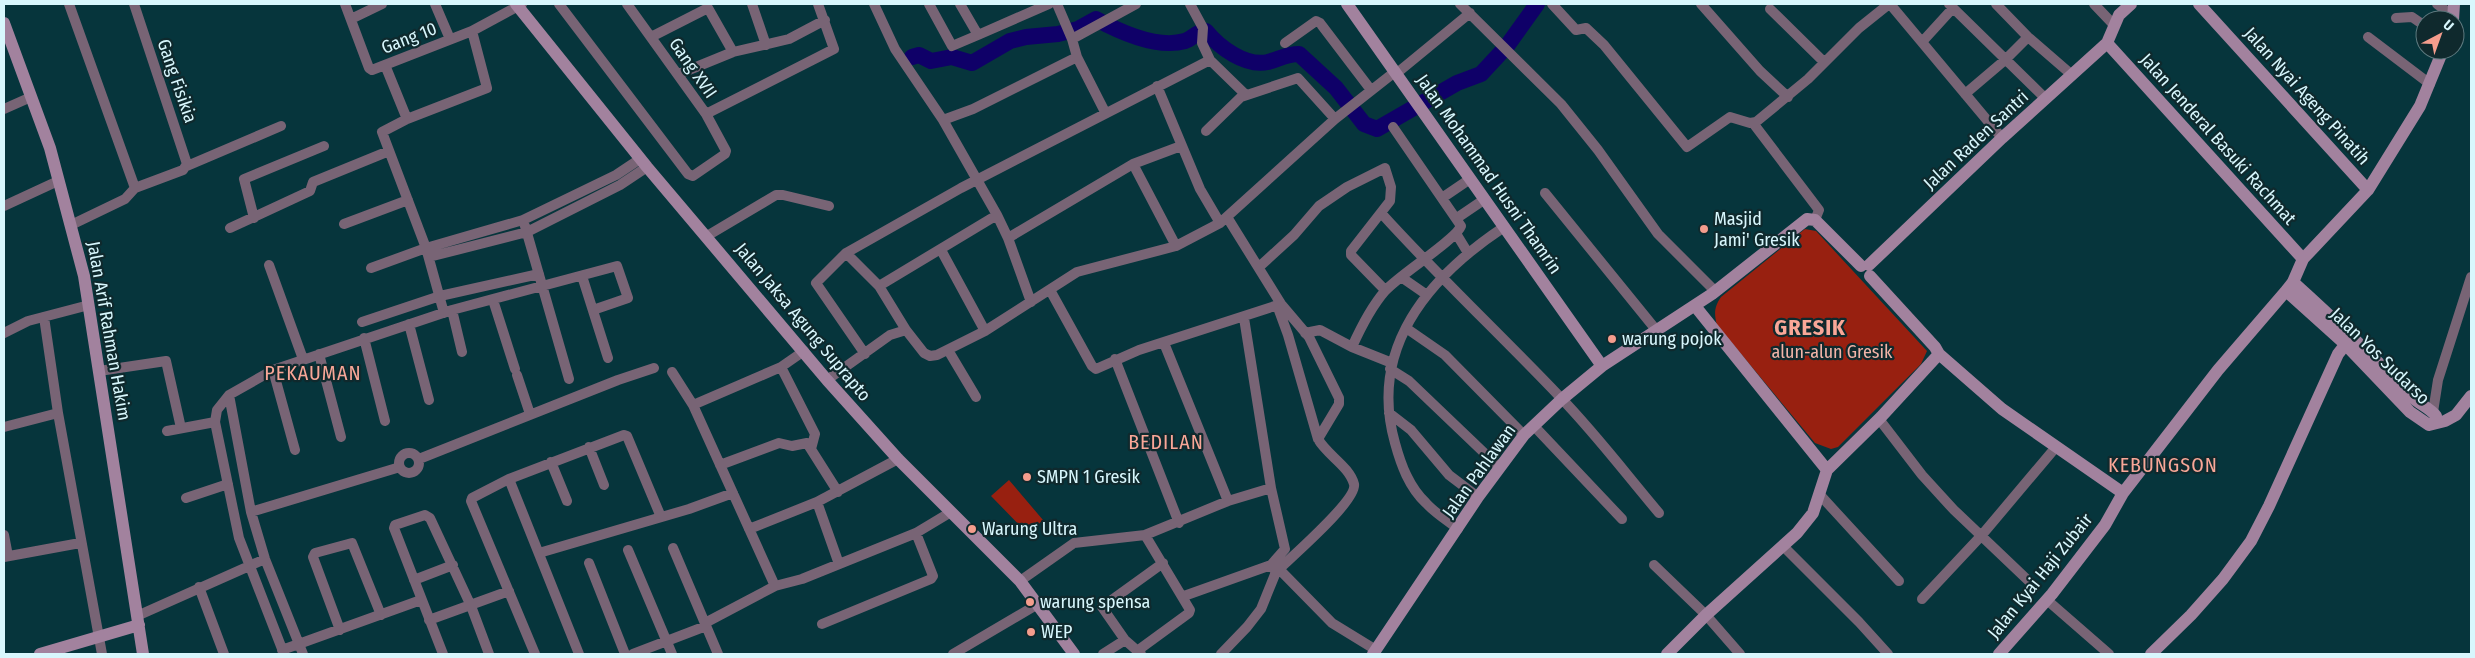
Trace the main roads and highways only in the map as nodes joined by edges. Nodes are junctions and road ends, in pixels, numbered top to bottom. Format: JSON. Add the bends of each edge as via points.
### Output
{"nodes":[{"id":1,"x":1347,"y":4,"type":"edge"},
{"id":2,"x":2131,"y":4,"type":"edge"},
{"id":3,"x":2199,"y":4,"type":"edge"},
{"id":4,"x":519,"y":5,"type":"edge"},
{"id":5,"x":4,"y":23,"type":"edge"},
{"id":6,"x":2107,"y":43,"type":"junction"},
{"id":7,"x":2439,"y":60,"type":"edge"},
{"id":8,"x":2368,"y":190,"type":"junction"},
{"id":9,"x":2303,"y":258,"type":"junction"},
{"id":10,"x":1867,"y":269,"type":"junction"},
{"id":11,"x":2290,"y":287,"type":"junction"},
{"id":12,"x":1696,"y":306,"type":"junction"},
{"id":13,"x":2349,"y":340,"type":"junction"},
{"id":14,"x":1939,"y":354,"type":"junction"},
{"id":15,"x":1602,"y":366,"type":"junction"},
{"id":16,"x":2471,"y":396,"type":"edge"},
{"id":17,"x":1827,"y":470,"type":"junction"},
{"id":18,"x":2123,"y":493,"type":"junction"},
{"id":19,"x":138,"y":620,"type":"junction"},
{"id":20,"x":1374,"y":652,"type":"edge"},
{"id":21,"x":40,"y":654,"type":"edge"},
{"id":22,"x":143,"y":654,"type":"edge"},
{"id":23,"x":1074,"y":654,"type":"edge"},
{"id":24,"x":1667,"y":654,"type":"edge"},
{"id":25,"x":1999,"y":654,"type":"edge"},
{"id":26,"x":2151,"y":654,"type":"edge"}],
"edges":[{"from":1,"to":15,"type":"main road","name":"Jalan Mohammad Husni Thamrin"},
{"from":2,"to":6,"type":"main road","via":[[2118,15]]},
{"from":3,"to":8,"type":"main road","name":"Jalan Nyai Ageng Pinatih"},
{"from":4,"to":23,"type":"main road","name":"Jalan Jaksa Agung Suprapto","via":[[644,163],[827,380],[898,459],[1020,581]]},
{"from":5,"to":19,"type":"main road","name":"Jalan Arif Rahman Hakim","via":[[50,148],[71,224],[88,305]]},
{"from":6,"to":9,"type":"main road","name":"Jalan Jenderal Basuki Rachmat"},
{"from":6,"to":10,"type":"main road","name":"Jalan Raden Santri","via":[[2002,138]]},
{"from":7,"to":8,"type":"main road","via":[[2420,106]]},
{"from":8,"to":9,"type":"main road"},
{"from":9,"to":11,"type":"main road","name":"Jalan Kyai Haji Zubair"},
{"from":10,"to":12,"type":"main road","name":"Jalan Pahlawan","via":[[1815,220],[1803,220]]},
{"from":10,"to":14,"type":"main road"},
{"from":11,"to":13,"type":"main road","name":"Jalan Yos Sudarso"},
{"from":11,"to":18,"type":"main road","name":"Jalan Kyai Haji Zubair","via":[[2218,370]]},
{"from":12,"to":15,"type":"main road","name":"Jalan Pahlawan"},
{"from":12,"to":17,"type":"main road"},
{"from":13,"to":16,"type":"main road","name":"Jalan Yos Sudarso","via":[[2434,417],[2445,421],[2456,414]]},
{"from":13,"to":26,"type":"main road","via":[[2338,354],[2251,541],[2197,608]]},
{"from":14,"to":17,"type":"main road"},
{"from":14,"to":18,"type":"main road","via":[[2002,409]]},
{"from":15,"to":20,"type":"main road","name":"Jalan Pahlawan","via":[[1524,435],[1478,497]]},
{"from":17,"to":24,"type":"main road","via":[[1814,513]]},
{"from":18,"to":25,"type":"main road","name":"Jalan Kyai Haji Zubair","via":[[2105,524],[2047,600]]},
{"from":19,"to":21,"type":"main road","via":[[98,637]]},
{"from":19,"to":22,"type":"main road","name":"Jalan Arif Rahman Hakim"}]}
